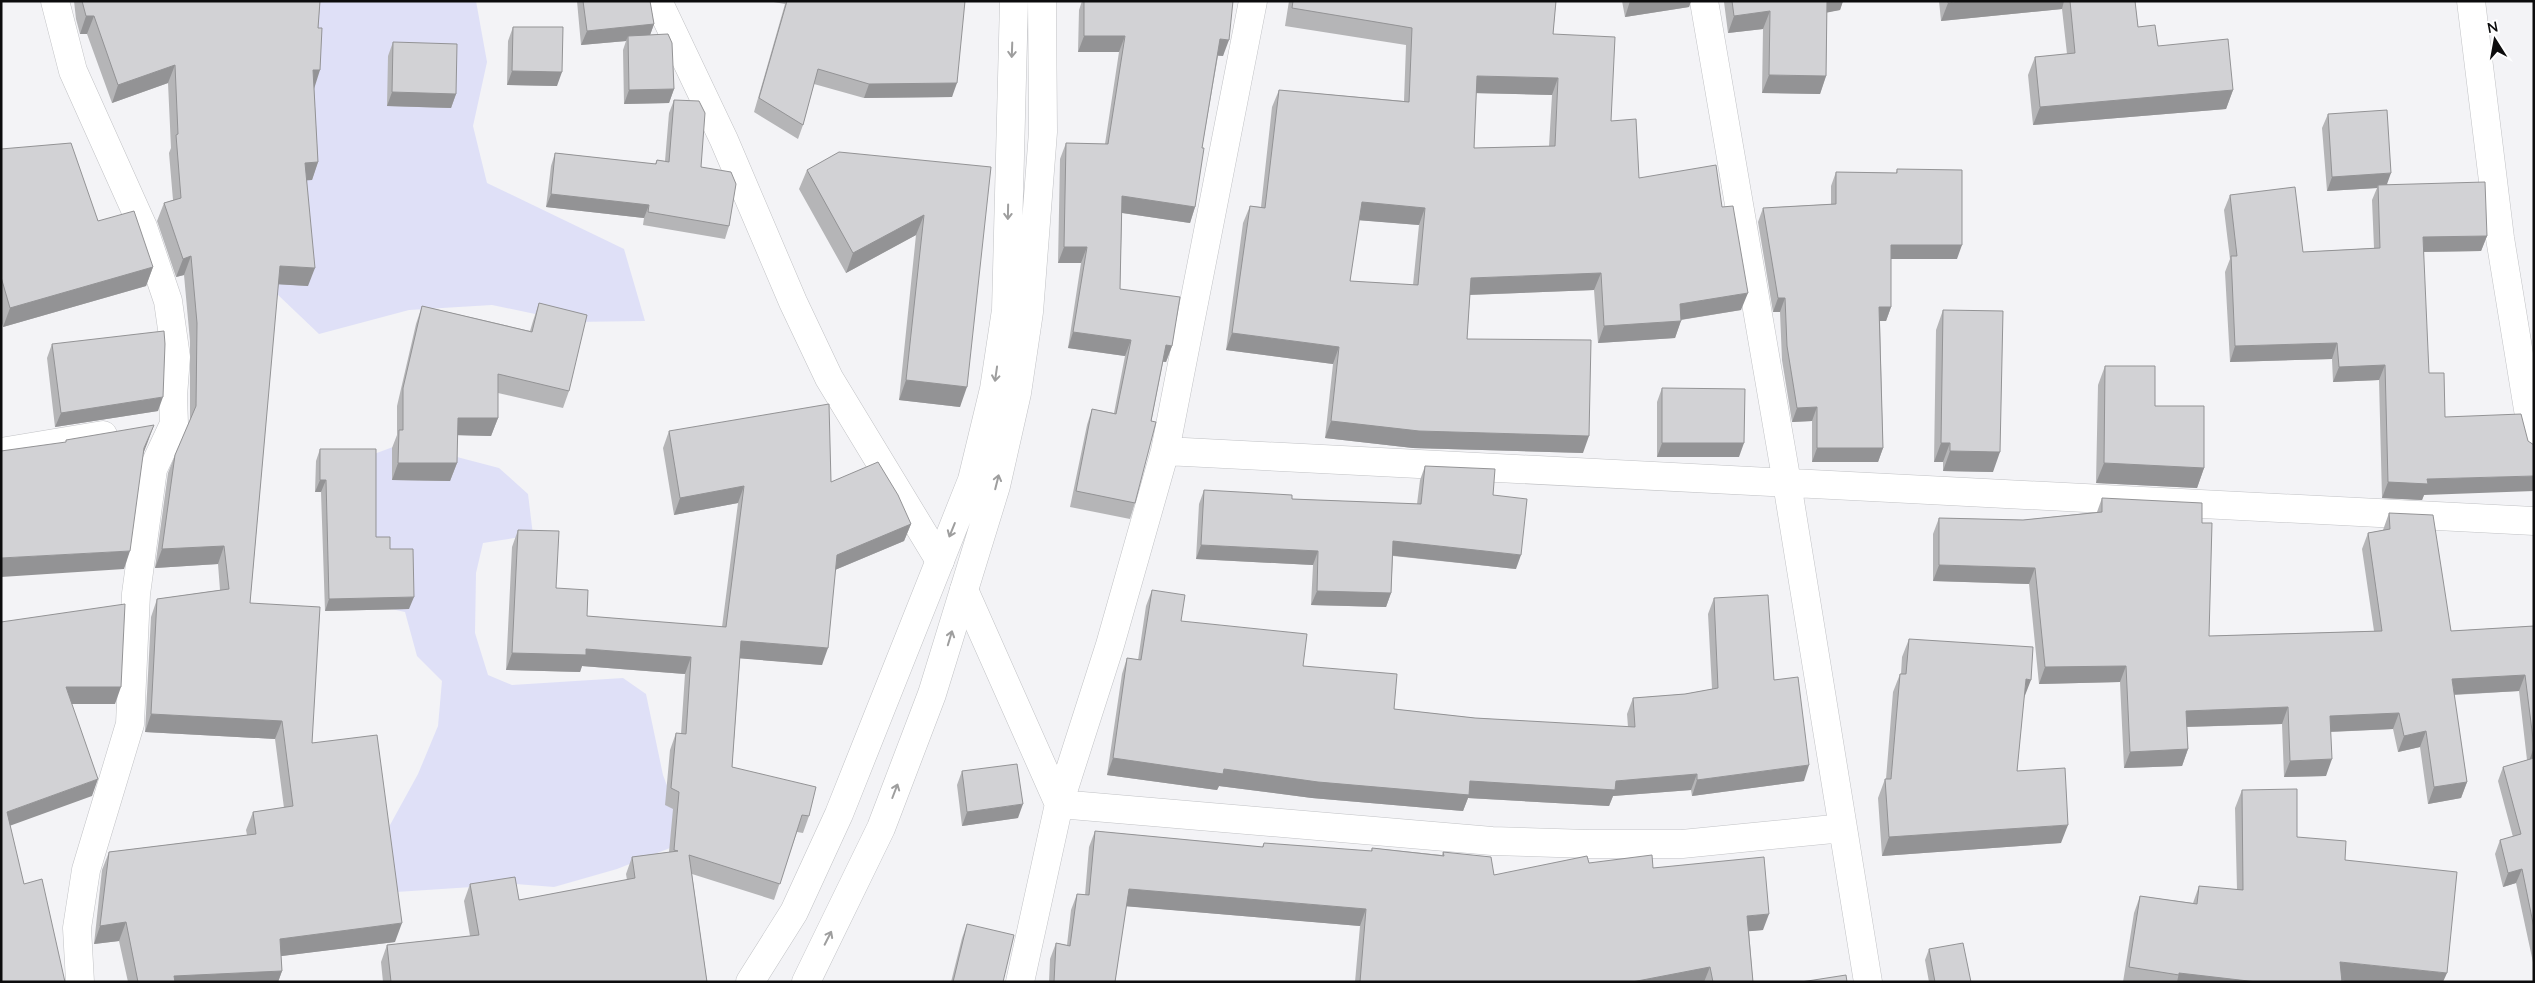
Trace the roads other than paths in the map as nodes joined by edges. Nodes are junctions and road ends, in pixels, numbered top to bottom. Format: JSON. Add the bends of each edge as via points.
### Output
{"nodes":[{"id":1,"x":55,"y":1,"type":"edge"},
{"id":2,"x":658,"y":1,"type":"edge"},
{"id":3,"x":1014,"y":1,"type":"edge"},
{"id":4,"x":1042,"y":1,"type":"edge"},
{"id":5,"x":1252,"y":1,"type":"edge"},
{"id":6,"x":1704,"y":1,"type":"edge"},
{"id":7,"x":2471,"y":1,"type":"edge"},
{"id":8,"x":174,"y":424,"type":"junction"},
{"id":9,"x":2534,"y":446,"type":"edge"},
{"id":10,"x":1164,"y":451,"type":"junction"},
{"id":11,"x":1,"y":452,"type":"edge"},
{"id":12,"x":1787,"y":483,"type":"junction"},
{"id":13,"x":2534,"y":521,"type":"edge"},
{"id":14,"x":940,"y":561,"type":"junction"},
{"id":15,"x":964,"y":590,"type":"junction"},
{"id":16,"x":1059,"y":804,"type":"junction"},
{"id":17,"x":1843,"y":828,"type":"junction"},
{"id":18,"x":80,"y":982,"type":"edge"},
{"id":19,"x":750,"y":982,"type":"edge"},
{"id":20,"x":806,"y":982,"type":"edge"},
{"id":21,"x":1020,"y":982,"type":"edge"},
{"id":22,"x":1868,"y":982,"type":"edge"}],
"edges":[{"from":1,"to":8,"type":"street","via":[[73,71],[143,227],[168,301],[176,357]]},
{"from":2,"to":14,"type":"street","via":[[724,140],[829,378]]},
{"from":3,"to":14,"type":"street","one_way":true,"via":[[1006,310],[994,389],[972,480]]},
{"from":15,"to":4,"type":"street","one_way":true,"via":[[996,486],[1017,393],[1029,312],[1043,132]]},
{"from":5,"to":10,"type":"street"},
{"from":6,"to":12,"type":"street"},
{"from":7,"to":9,"type":"street","via":[[2500,238]]},
{"from":8,"to":11,"type":"street"},
{"from":8,"to":18,"type":"street","via":[[153,469],[136,594],[130,724],[86,870],[77,928]]},
{"from":10,"to":12,"type":"street"},
{"from":10,"to":16,"type":"street","via":[[1110,646]]},
{"from":12,"to":13,"type":"street"},
{"from":12,"to":17,"type":"street"},
{"from":14,"to":19,"type":"street","via":[[839,814],[794,912]]},
{"from":15,"to":16,"type":"street"},
{"from":20,"to":15,"type":"street","one_way":true,"via":[[881,828],[932,694]]},
{"from":16,"to":17,"type":"street","via":[[1492,841],[1589,844],[1682,844]]},
{"from":16,"to":21,"type":"street"},
{"from":17,"to":22,"type":"street"}]}
